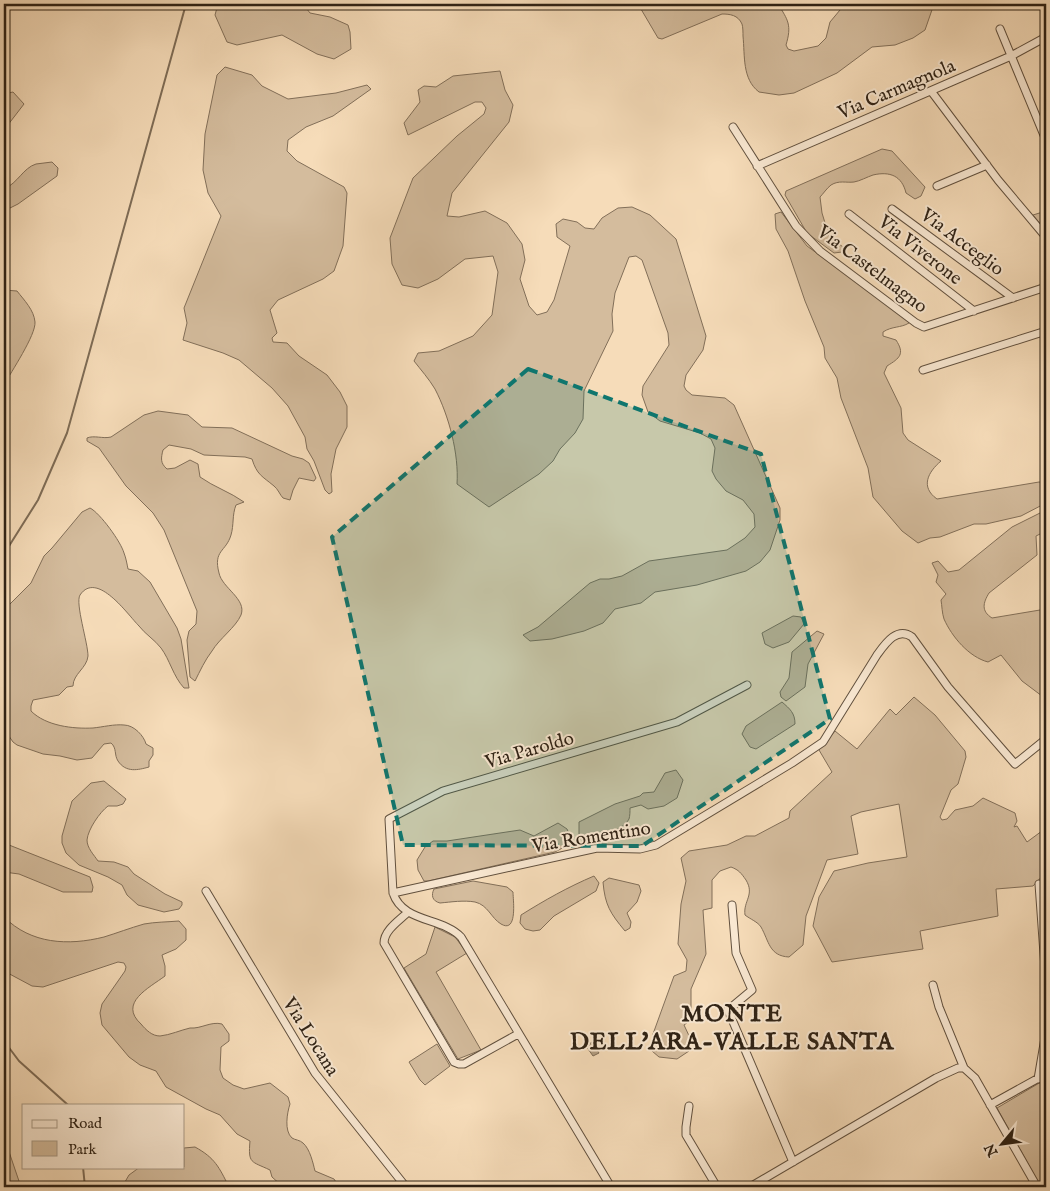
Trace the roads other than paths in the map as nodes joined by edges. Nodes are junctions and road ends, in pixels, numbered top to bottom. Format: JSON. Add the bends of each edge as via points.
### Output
{"nodes":[{"id":1,"x":1000,"y":28,"type":"dead end"},
{"id":2,"x":1046,"y":38,"type":"edge"},
{"id":3,"x":1011,"y":56,"type":"junction"},
{"id":4,"x":931,"y":91,"type":"junction"},
{"id":5,"x":733,"y":127,"type":"dead end"},
{"id":6,"x":1046,"y":140,"type":"edge"},
{"id":7,"x":987,"y":165,"type":"junction"},
{"id":8,"x":757,"y":166,"type":"junction"},
{"id":9,"x":937,"y":186,"type":"dead end"},
{"id":10,"x":892,"y":209,"type":"dead end"},
{"id":11,"x":849,"y":214,"type":"dead end"},
{"id":12,"x":1046,"y":237,"type":"edge"},
{"id":13,"x":1046,"y":287,"type":"edge"},
{"id":14,"x":1013,"y":298,"type":"junction"},
{"id":15,"x":974,"y":311,"type":"junction"},
{"id":16,"x":1046,"y":331,"type":"edge"},
{"id":17,"x":924,"y":370,"type":"dead end"},
{"id":18,"x":747,"y":685,"type":"dead end"},
{"id":19,"x":1046,"y":738,"type":"edge"},
{"id":20,"x":1039,"y":884,"type":"dead end"},
{"id":21,"x":206,"y":891,"type":"dead end"},
{"id":22,"x":393,"y":893,"type":"junction"},
{"id":23,"x":732,"y":905,"type":"dead end"},
{"id":24,"x":408,"y":912,"type":"junction"},
{"id":25,"x":1046,"y":982,"type":"edge"},
{"id":26,"x":933,"y":985,"type":"dead end"},
{"id":27,"x":1046,"y":1032,"type":"edge"},
{"id":28,"x":518,"y":1034,"type":"junction"},
{"id":29,"x":964,"y":1068,"type":"junction"},
{"id":30,"x":1046,"y":1074,"type":"edge"},
{"id":31,"x":1038,"y":1079,"type":"junction"},
{"id":32,"x":990,"y":1105,"type":"junction"},
{"id":33,"x":689,"y":1106,"type":"dead end"},
{"id":34,"x":793,"y":1162,"type":"junction"},
{"id":35,"x":406,"y":1187,"type":"edge"},
{"id":36,"x":611,"y":1187,"type":"edge"},
{"id":37,"x":717,"y":1187,"type":"edge"},
{"id":38,"x":750,"y":1187,"type":"edge"},
{"id":39,"x":1037,"y":1187,"type":"edge"}],
"edges":[{"from":1,"to":3,"type":"street"},
{"from":2,"to":3,"type":"street","name":"Via Carmagnola"},
{"from":3,"to":4,"type":"street","name":"Via Carmagnola"},
{"from":3,"to":6,"type":"street"},
{"from":4,"to":7,"type":"street"},
{"from":4,"to":8,"type":"street","name":"Via Carmagnola"},
{"from":5,"to":8,"type":"street","name":"Via Castelmagno"},
{"from":7,"to":9,"type":"street"},
{"from":7,"to":12,"type":"street"},
{"from":8,"to":15,"type":"street","name":"Via Castelmagno","via":[[796,226],[811,243],[916,323],[924,326]]},
{"from":10,"to":14,"type":"street","name":"Via Acceglio"},
{"from":11,"to":15,"type":"street","name":"Via Viverone"},
{"from":13,"to":14,"type":"street","name":"Via Castelmagno"},
{"from":14,"to":15,"type":"street","name":"Via Castelmagno"},
{"from":16,"to":17,"type":"street"},
{"from":18,"to":22,"type":"street","name":"Via Paroldo","via":[[676,722],[443,791],[389,819]]},
{"from":19,"to":22,"type":"street","name":"Via Romentino","via":[[1015,764],[948,687],[912,637],[906,633],[898,634],[886,642],[823,742],[656,845],[640,849],[597,848]]},
{"from":20,"to":25,"type":"street"},
{"from":21,"to":35,"type":"street","name":"Via Locana","via":[[315,1073]]},
{"from":22,"to":24,"type":"street"},
{"from":23,"to":34,"type":"street","via":[[736,953],[752,990],[728,1010]]},
{"from":24,"to":28,"type":"street","via":[[451,929],[461,937]]},
{"from":24,"to":28,"type":"street","via":[[388,931],[384,943],[454,1062],[464,1064]]},
{"from":26,"to":29,"type":"street"},
{"from":27,"to":31,"type":"street"},
{"from":28,"to":36,"type":"street"},
{"from":29,"to":32,"type":"street","via":[[975,1078]]},
{"from":29,"to":34,"type":"street","via":[[936,1078]]},
{"from":30,"to":31,"type":"street"},
{"from":31,"to":32,"type":"street"},
{"from":32,"to":39,"type":"street"},
{"from":33,"to":37,"type":"street","via":[[686,1134]]},
{"from":34,"to":38,"type":"street"}]}
